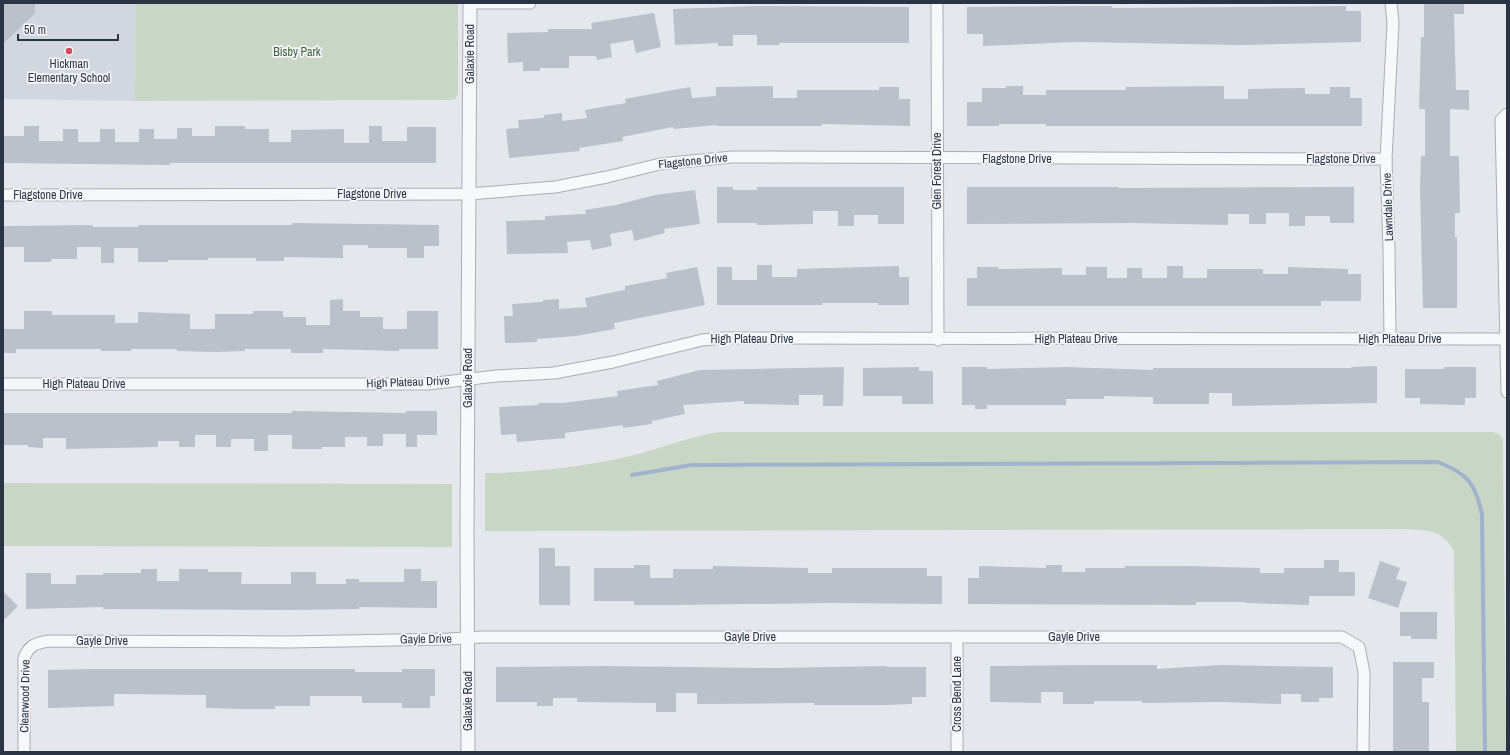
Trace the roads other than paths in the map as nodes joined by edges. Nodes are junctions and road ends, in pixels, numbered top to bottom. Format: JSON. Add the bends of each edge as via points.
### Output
{"nodes":[{"id":1,"x":470,"y":3,"type":"edge"},
{"id":2,"x":530,"y":3,"type":"edge"},
{"id":3,"x":938,"y":3,"type":"edge"},
{"id":4,"x":1391,"y":3,"type":"edge"},
{"id":5,"x":1507,"y":114,"type":"edge"},
{"id":6,"x":938,"y":159,"type":"junction"},
{"id":7,"x":1386,"y":159,"type":"junction"},
{"id":8,"x":469,"y":194,"type":"junction"},
{"id":9,"x":3,"y":195,"type":"edge"},
{"id":10,"x":1390,"y":339,"type":"junction"},
{"id":11,"x":1505,"y":339,"type":"junction"},
{"id":12,"x":938,"y":340,"type":"junction"},
{"id":13,"x":468,"y":379,"type":"junction"},
{"id":14,"x":3,"y":384,"type":"edge"},
{"id":15,"x":1507,"y":392,"type":"edge"},
{"id":16,"x":957,"y":637,"type":"junction"},
{"id":17,"x":468,"y":638,"type":"junction"},
{"id":18,"x":34,"y":644,"type":"joint"},
{"id":19,"x":24,"y":752,"type":"edge"},
{"id":20,"x":468,"y":752,"type":"edge"},
{"id":21,"x":957,"y":752,"type":"edge"},
{"id":22,"x":1363,"y":752,"type":"edge"}],
"edges":[{"from":1,"to":2,"type":"street"},
{"from":1,"to":8,"type":"street","name":"Galaxie Road"},
{"from":3,"to":6,"type":"street","name":"Glen Forest Drive"},
{"from":4,"to":7,"type":"street","name":"Lawndale Drive","via":[[1393,23]]},
{"from":5,"to":11,"type":"street","via":[[1501,120]]},
{"from":6,"to":7,"type":"street","name":"Flagstone Drive"},
{"from":6,"to":8,"type":"street","name":"Flagstone Drive","via":[[696,159],[660,164],[555,187]]},
{"from":6,"to":12,"type":"street","name":"Glen Forest Drive"},
{"from":7,"to":10,"type":"street","name":"Lawndale Drive"},
{"from":8,"to":9,"type":"street","name":"Flagstone Drive"},
{"from":8,"to":13,"type":"street","name":"Galaxie Road"},
{"from":10,"to":11,"type":"street","name":"High Plateau Drive"},
{"from":10,"to":12,"type":"street","name":"High Plateau Drive"},
{"from":11,"to":15,"type":"street"},
{"from":12,"to":13,"type":"street","name":"High Plateau Drive","via":[[702,340],[580,368]]},
{"from":13,"to":14,"type":"street","name":"High Plateau Drive","via":[[421,384]]},
{"from":13,"to":17,"type":"street","name":"Galaxie Road"},
{"from":16,"to":17,"type":"street","name":"Gayle Drive"},
{"from":16,"to":21,"type":"street","name":"Cross Bend Lane"},
{"from":16,"to":22,"type":"street","name":"Gayle Drive","via":[[1342,637],[1359,647],[1364,672]]},
{"from":17,"to":18,"type":"street","name":"Gayle Drive","via":[[289,642],[49,641]]},
{"from":17,"to":20,"type":"street","name":"Galaxie Road"},
{"from":18,"to":19,"type":"street","name":"Clearwood Drive","via":[[27,650],[24,658]]}]}
